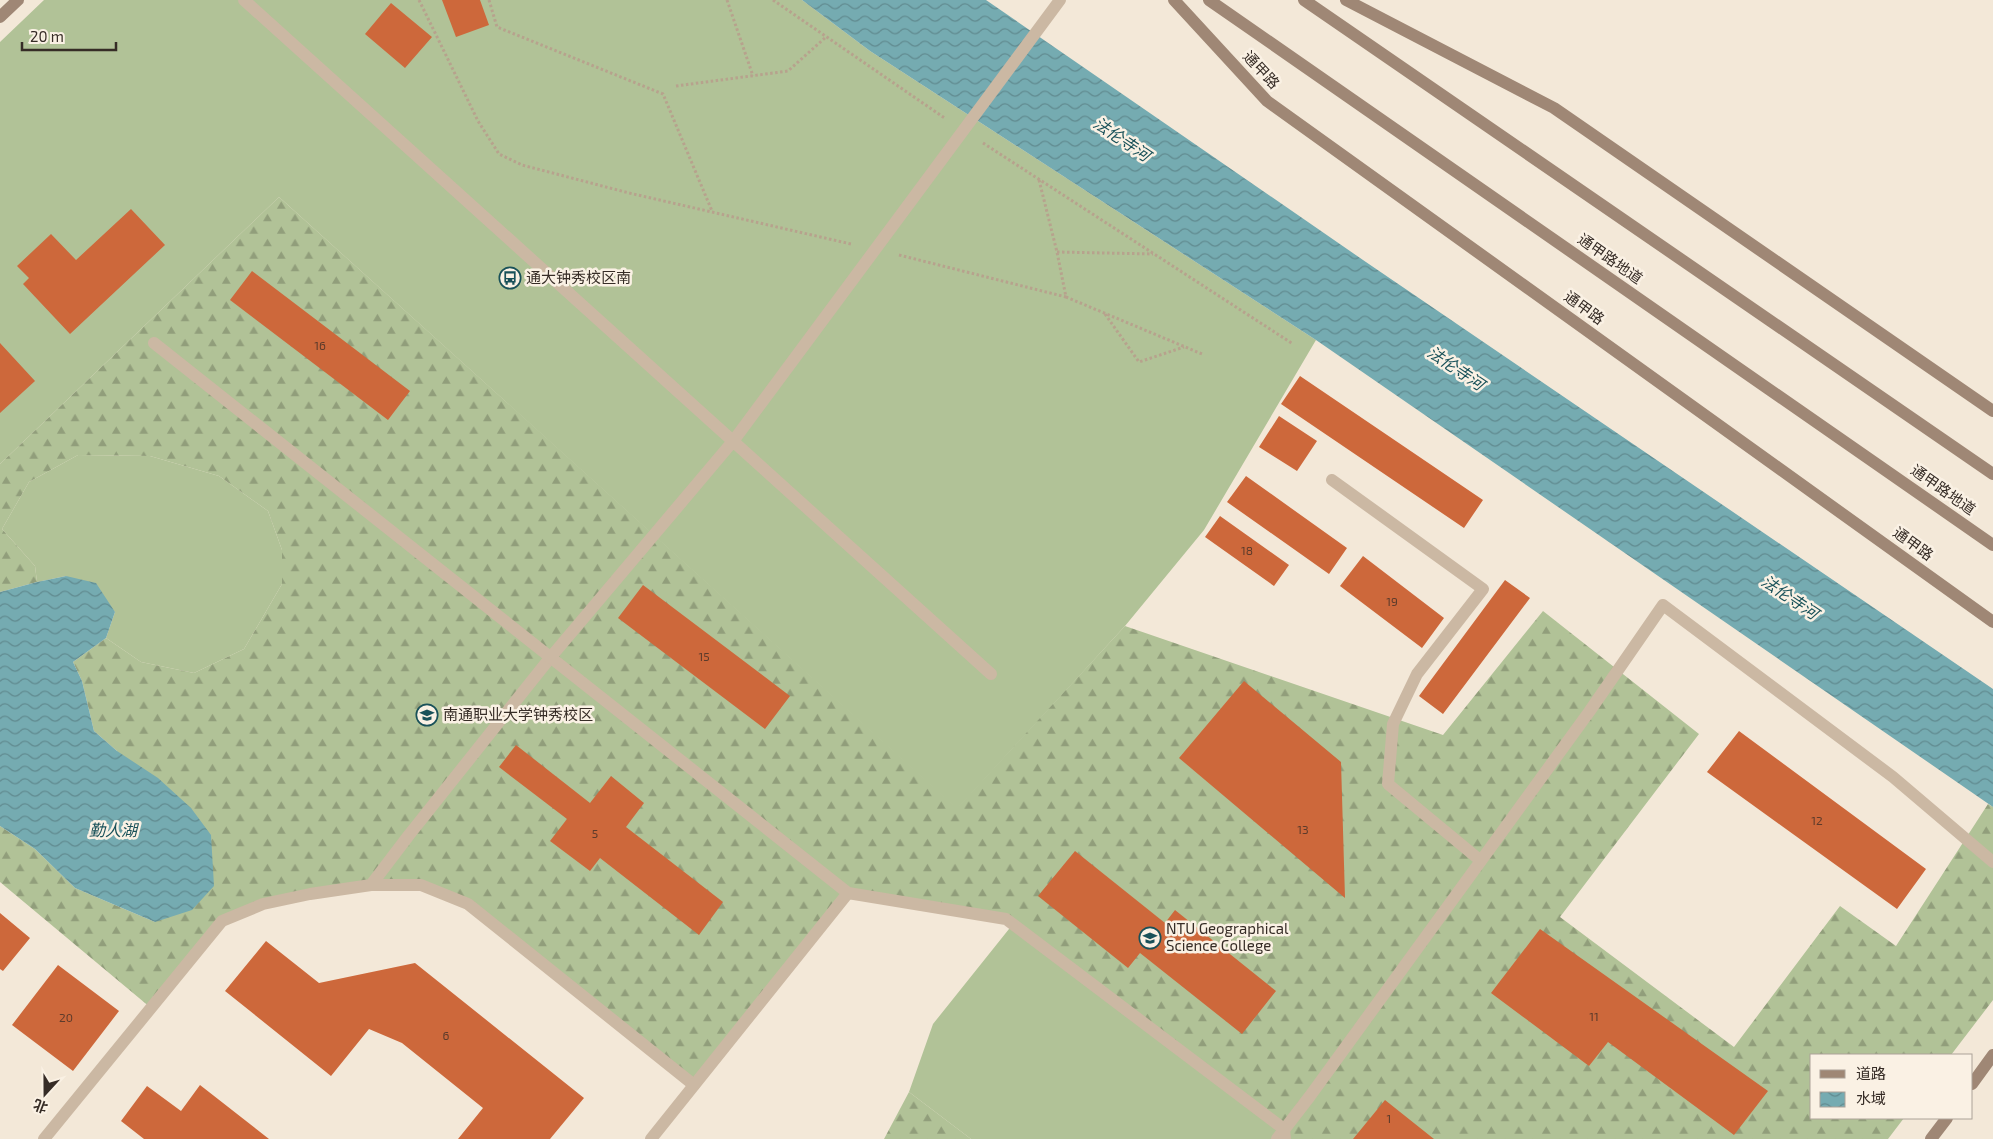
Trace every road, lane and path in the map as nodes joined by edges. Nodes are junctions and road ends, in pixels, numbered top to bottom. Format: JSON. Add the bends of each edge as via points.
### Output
{"nodes":[{"id":1,"x":18,"y":0,"type":"edge"},
{"id":2,"x":244,"y":0,"type":"edge"},
{"id":3,"x":419,"y":0,"type":"edge"},
{"id":4,"x":488,"y":0,"type":"edge"},
{"id":5,"x":727,"y":0,"type":"edge"},
{"id":6,"x":773,"y":0,"type":"edge"},
{"id":7,"x":1060,"y":0,"type":"edge"},
{"id":8,"x":1174,"y":0,"type":"edge"},
{"id":9,"x":1209,"y":0,"type":"edge"},
{"id":10,"x":1304,"y":0,"type":"edge"},
{"id":11,"x":1346,"y":0,"type":"edge"},
{"id":12,"x":0,"y":17,"type":"edge"},
{"id":13,"x":826,"y":36,"type":"junction"},
{"id":14,"x":753,"y":76,"type":"junction"},
{"id":15,"x":676,"y":86,"type":"dead end"},
{"id":16,"x":951,"y":122,"type":"dead end"},
{"id":17,"x":975,"y":137,"type":"dead end"},
{"id":18,"x":1039,"y":179,"type":"junction"},
{"id":19,"x":712,"y":212,"type":"junction"},
{"id":20,"x":854,"y":245,"type":"dead end"},
{"id":21,"x":1057,"y":252,"type":"junction"},
{"id":22,"x":892,"y":254,"type":"dead end"},
{"id":23,"x":1154,"y":254,"type":"junction"},
{"id":24,"x":1066,"y":297,"type":"junction"},
{"id":25,"x":1104,"y":313,"type":"junction"},
{"id":26,"x":154,"y":343,"type":"dead end"},
{"id":27,"x":1293,"y":344,"type":"dead end"},
{"id":28,"x":1185,"y":347,"type":"junction"},
{"id":29,"x":1202,"y":354,"type":"dead end"},
{"id":30,"x":1993,"y":411,"type":"edge"},
{"id":31,"x":734,"y":440,"type":"junction"},
{"id":32,"x":1993,"y":474,"type":"edge"},
{"id":33,"x":1332,"y":480,"type":"dead end"},
{"id":34,"x":1993,"y":545,"type":"edge"},
{"id":35,"x":1993,"y":622,"type":"edge"},
{"id":36,"x":550,"y":658,"type":"junction"},
{"id":37,"x":991,"y":674,"type":"dead end"},
{"id":38,"x":1481,"y":861,"type":"junction"},
{"id":39,"x":1993,"y":862,"type":"edge"},
{"id":40,"x":371,"y":885,"type":"junction"},
{"id":41,"x":848,"y":893,"type":"junction"},
{"id":42,"x":1993,"y":1055,"type":"edge"},
{"id":43,"x":1973,"y":1083,"type":"edge"},
{"id":44,"x":694,"y":1085,"type":"junction"},
{"id":45,"x":1946,"y":1119,"type":"edge"},
{"id":46,"x":1282,"y":1136,"type":"edge"},
{"id":47,"x":44,"y":1139,"type":"edge"},
{"id":48,"x":650,"y":1139,"type":"edge"},
{"id":49,"x":1931,"y":1139,"type":"edge"}],
"edges":[{"from":1,"to":12,"type":"main road"},
{"from":2,"to":31,"type":"street"},
{"from":3,"to":19,"type":"path","via":[[478,121],[498,154],[522,165]]},
{"from":4,"to":19,"type":"path","via":[[497,27],[663,94]]},
{"from":5,"to":14,"type":"path"},
{"from":6,"to":13,"type":"path"},
{"from":7,"to":31,"type":"street"},
{"from":8,"to":35,"type":"main road","name":"通甲路","via":[[1268,101]]},
{"from":9,"to":34,"type":"main road","name":"通甲路地道"},
{"from":10,"to":32,"type":"main road"},
{"from":11,"to":30,"type":"main road","via":[[1554,108]]},
{"from":13,"to":14,"type":"path","via":[[788,71]]},
{"from":13,"to":16,"type":"path"},
{"from":14,"to":15,"type":"path"},
{"from":17,"to":18,"type":"path"},
{"from":18,"to":21,"type":"path"},
{"from":18,"to":23,"type":"path"},
{"from":19,"to":20,"type":"path"},
{"from":21,"to":23,"type":"path"},
{"from":21,"to":24,"type":"path"},
{"from":22,"to":24,"type":"path"},
{"from":23,"to":27,"type":"path"},
{"from":24,"to":25,"type":"path"},
{"from":25,"to":28,"type":"path"},
{"from":25,"to":28,"type":"path","via":[[1139,362]]},
{"from":26,"to":36,"type":"street"},
{"from":28,"to":29,"type":"path"},
{"from":31,"to":36,"type":"street"},
{"from":31,"to":37,"type":"street"},
{"from":33,"to":38,"type":"street","via":[[1483,589],[1417,674],[1393,724],[1388,784]]},
{"from":36,"to":40,"type":"street"},
{"from":36,"to":41,"type":"street"},
{"from":38,"to":39,"type":"street","via":[[1590,712],[1663,605],[1893,777]]},
{"from":38,"to":46,"type":"street"},
{"from":40,"to":44,"type":"street","via":[[421,885],[468,904]]},
{"from":40,"to":47,"type":"street","via":[[263,904],[222,922]]},
{"from":41,"to":44,"type":"street"},
{"from":41,"to":46,"type":"street","via":[[1006,919]]},
{"from":42,"to":43,"type":"main road"},
{"from":44,"to":48,"type":"street"},
{"from":45,"to":49,"type":"main road"}]}
